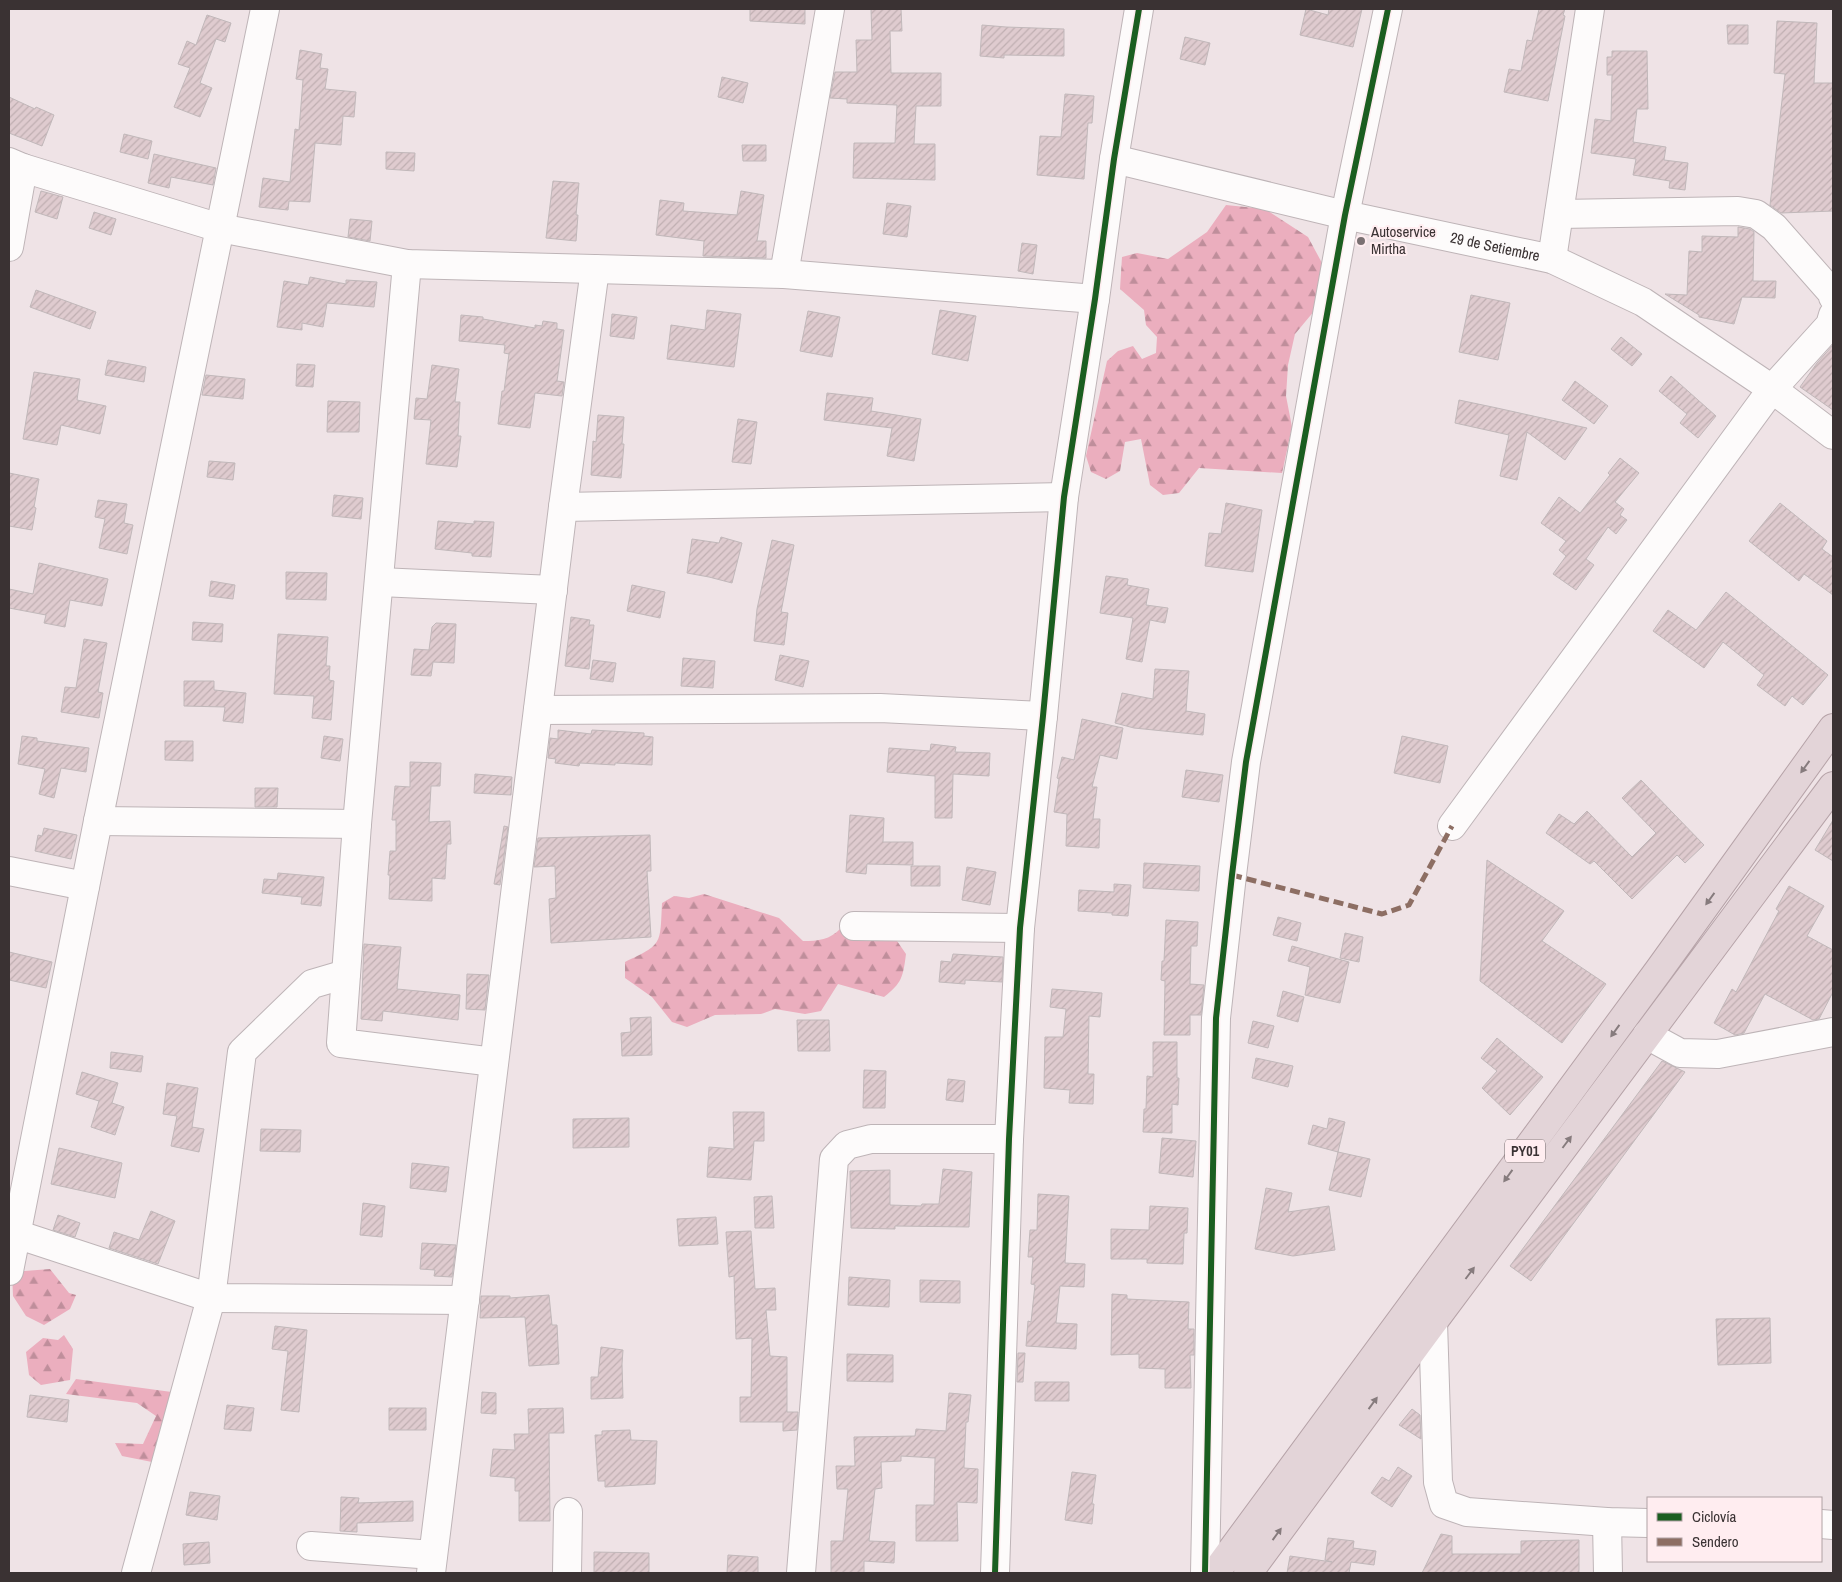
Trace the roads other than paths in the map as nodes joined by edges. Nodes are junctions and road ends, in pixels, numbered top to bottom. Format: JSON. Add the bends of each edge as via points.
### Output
{"nodes":[{"id":1,"x":266,"y":9,"type":"edge"},
{"id":2,"x":830,"y":9,"type":"edge"},
{"id":3,"x":1140,"y":9,"type":"edge"},
{"id":4,"x":1388,"y":9,"type":"edge"},
{"id":5,"x":1590,"y":9,"type":"edge"},
{"id":6,"x":1114,"y":159,"type":"junction"},
{"id":7,"x":16,"y":165,"type":"edge"},
{"id":8,"x":1559,"y":214,"type":"junction"},
{"id":9,"x":1345,"y":215,"type":"junction"},
{"id":10,"x":220,"y":228,"type":"junction"},
{"id":11,"x":9,"y":247,"type":"edge"},
{"id":12,"x":1552,"y":259,"type":"junction"},
{"id":13,"x":407,"y":264,"type":"junction"},
{"id":14,"x":595,"y":269,"type":"junction"},
{"id":15,"x":784,"y":274,"type":"junction"},
{"id":16,"x":1833,"y":297,"type":"edge"},
{"id":17,"x":1095,"y":298,"type":"junction"},
{"id":18,"x":1833,"y":315,"type":"edge"},
{"id":19,"x":1772,"y":389,"type":"junction"},
{"id":20,"x":1833,"y":435,"type":"edge"},
{"id":21,"x":1064,"y":497,"type":"junction"},
{"id":22,"x":563,"y":507,"type":"junction"},
{"id":23,"x":380,"y":582,"type":"junction"},
{"id":24,"x":553,"y":590,"type":"junction"},
{"id":25,"x":538,"y":710,"type":"junction"},
{"id":26,"x":1043,"y":716,"type":"junction"},
{"id":27,"x":1833,"y":728,"type":"edge"},
{"id":28,"x":1833,"y":786,"type":"edge"},
{"id":29,"x":98,"y":821,"type":"junction"},
{"id":30,"x":357,"y":824,"type":"junction"},
{"id":31,"x":1452,"y":826,"type":"dead end"},
{"id":32,"x":9,"y":871,"type":"edge"},
{"id":33,"x":85,"y":886,"type":"junction"},
{"id":34,"x":854,"y":926,"type":"dead end"},
{"id":35,"x":1020,"y":928,"type":"junction"},
{"id":36,"x":346,"y":974,"type":"junction"},
{"id":37,"x":1833,"y":1032,"type":"edge"},
{"id":38,"x":1647,"y":1035,"type":"junction"},
{"id":39,"x":494,"y":1062,"type":"junction"},
{"id":40,"x":1009,"y":1139,"type":"junction"},
{"id":41,"x":16,"y":1234,"type":"junction"},
{"id":42,"x":9,"y":1271,"type":"edge"},
{"id":43,"x":211,"y":1298,"type":"junction"},
{"id":44,"x":465,"y":1300,"type":"junction"},
{"id":45,"x":1433,"y":1322,"type":"junction"},
{"id":46,"x":568,"y":1512,"type":"dead end"},
{"id":47,"x":1607,"y":1522,"type":"junction"},
{"id":48,"x":1647,"y":1523,"type":"edge"},
{"id":49,"x":311,"y":1546,"type":"dead end"},
{"id":50,"x":432,"y":1564,"type":"edge"},
{"id":51,"x":136,"y":1573,"type":"edge"},
{"id":52,"x":567,"y":1573,"type":"edge"},
{"id":53,"x":801,"y":1573,"type":"edge"},
{"id":54,"x":995,"y":1573,"type":"edge"},
{"id":55,"x":1205,"y":1573,"type":"edge"},
{"id":56,"x":1215,"y":1573,"type":"edge"},
{"id":57,"x":1248,"y":1573,"type":"edge"},
{"id":58,"x":1608,"y":1573,"type":"edge"}],
"edges":[{"from":1,"to":10,"type":"street"},
{"from":2,"to":15,"type":"street"},
{"from":3,"to":6,"type":"street"},
{"from":4,"to":9,"type":"street"},
{"from":5,"to":8,"type":"street"},
{"from":6,"to":9,"type":"street","name":"29 de Setiembre"},
{"from":6,"to":17,"type":"street"},
{"from":7,"to":10,"type":"street"},
{"from":7,"to":11,"type":"street"},
{"from":8,"to":12,"type":"street"},
{"from":8,"to":16,"type":"street","via":[[1756,214],[1774,227]]},
{"from":9,"to":12,"type":"street","name":"29 de Setiembre"},
{"from":9,"to":55,"type":"street","via":[[1246,762],[1216,1018]]},
{"from":10,"to":13,"type":"street"},
{"from":10,"to":29,"type":"street"},
{"from":12,"to":19,"type":"street","name":"29 de Setiembre","via":[[1643,302]]},
{"from":13,"to":14,"type":"street"},
{"from":13,"to":23,"type":"street"},
{"from":14,"to":15,"type":"street"},
{"from":14,"to":22,"type":"street"},
{"from":15,"to":17,"type":"street"},
{"from":17,"to":21,"type":"street"},
{"from":18,"to":19,"type":"street","via":[[1830,325]]},
{"from":19,"to":20,"type":"street","name":"29 de Setiembre"},
{"from":19,"to":31,"type":"street"},
{"from":21,"to":22,"type":"street"},
{"from":21,"to":26,"type":"street"},
{"from":22,"to":24,"type":"street"},
{"from":23,"to":24,"type":"street"},
{"from":23,"to":30,"type":"street"},
{"from":24,"to":25,"type":"street"},
{"from":25,"to":26,"type":"street","via":[[880,708]]},
{"from":25,"to":39,"type":"street"},
{"from":26,"to":35,"type":"street"},
{"from":27,"to":56,"type":"highway","number":"PY01","one_way":true},
{"from":28,"to":38,"type":"highway","number":"PY01"},
{"from":29,"to":30,"type":"street"},
{"from":29,"to":33,"type":"street"},
{"from":30,"to":36,"type":"street"},
{"from":32,"to":33,"type":"street"},
{"from":33,"to":41,"type":"street"},
{"from":34,"to":35,"type":"street"},
{"from":35,"to":40,"type":"street"},
{"from":36,"to":39,"type":"street","via":[[341,1043]]},
{"from":36,"to":43,"type":"street","via":[[312,984],[242,1052]]},
{"from":37,"to":38,"type":"street","via":[[1718,1054],[1680,1053]]},
{"from":45,"to":38,"type":"highway","number":"PY01","one_way":true},
{"from":39,"to":44,"type":"street"},
{"from":40,"to":53,"type":"street","via":[[871,1139],[847,1145],[834,1159]]},
{"from":40,"to":54,"type":"street"},
{"from":41,"to":42,"type":"street"},
{"from":41,"to":43,"type":"street"},
{"from":43,"to":44,"type":"street"},
{"from":43,"to":51,"type":"street"},
{"from":44,"to":50,"type":"street"},
{"from":45,"to":47,"type":"street","via":[[1438,1482],[1444,1504],[1467,1512]]},
{"from":57,"to":45,"type":"highway","number":"PY01","one_way":true},
{"from":46,"to":52,"type":"street"},
{"from":47,"to":48,"type":"street"},
{"from":47,"to":58,"type":"street"},
{"from":49,"to":50,"type":"street"}]}
